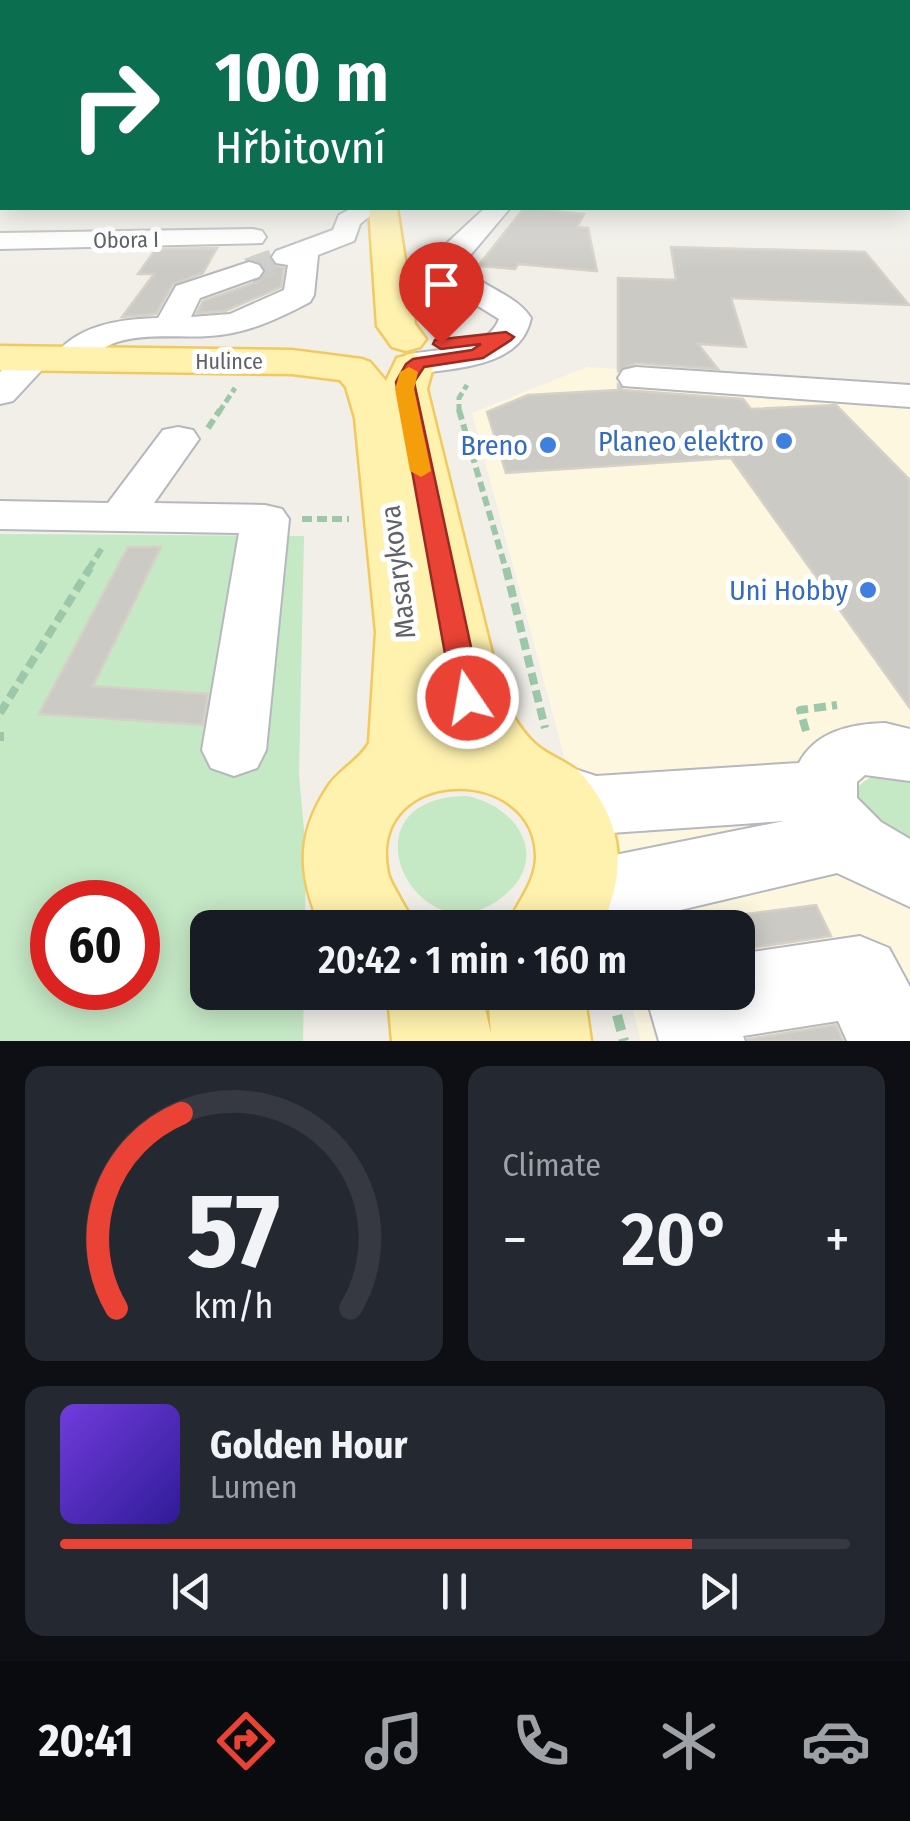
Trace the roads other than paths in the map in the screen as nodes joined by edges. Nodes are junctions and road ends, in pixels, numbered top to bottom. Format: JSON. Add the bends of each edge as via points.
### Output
{"nodes":[{"id":1,"x":368,"y":210,"type":"edge"},
{"id":2,"x":370,"y":210,"type":"edge"},
{"id":3,"x":496,"y":210,"type":"edge"},
{"id":4,"x":88,"y":216,"type":"dead end"},
{"id":5,"x":252,"y":237,"type":"tunnel mouth"},
{"id":6,"x":46,"y":241,"type":"junction"},
{"id":7,"x":0,"y":242,"type":"edge"},
{"id":8,"x":0,"y":268,"type":"edge"},
{"id":9,"x":249,"y":271,"type":"tunnel mouth"},
{"id":10,"x":170,"y":328,"type":"junction"},
{"id":11,"x":383,"y":353,"type":"junction"},
{"id":12,"x":53,"y":359,"type":"edge"},
{"id":13,"x":636,"y":378,"type":"dead end"},
{"id":14,"x":0,"y":393,"type":"edge"},
{"id":15,"x":910,"y":396,"type":"edge"},
{"id":16,"x":178,"y":438,"type":"dead end"},
{"id":17,"x":0,"y":515,"type":"edge"},
{"id":18,"x":121,"y":517,"type":"junction"},
{"id":19,"x":234,"y":750,"type":"dead end"},
{"id":20,"x":910,"y":755,"type":"edge"},
{"id":21,"x":533,"y":764,"type":"junction"},
{"id":22,"x":391,"y":776,"type":"junction"},
{"id":23,"x":846,"y":810,"type":"edge"},
{"id":24,"x":359,"y":910,"type":"edge"},
{"id":25,"x":562,"y":910,"type":"edge"},
{"id":26,"x":571,"y":910,"type":"edge"},
{"id":27,"x":437,"y":1010,"type":"edge"},
{"id":28,"x":538,"y":1010,"type":"edge"},
{"id":29,"x":442,"y":1041,"type":"edge"},
{"id":30,"x":541,"y":1041,"type":"edge"},
{"id":31,"x":702,"y":1041,"type":"edge"},
{"id":32,"x":892,"y":1041,"type":"edge"}],
"edges":[{"from":1,"to":10,"type":"street","via":[[348,220],[345,235],[297,269],[299,296],[228,325]]},
{"from":2,"to":11,"type":"main road","name":"Masarykova","via":[[396,326]]},
{"from":3,"to":11,"type":"street","via":[[446,263],[460,282],[512,313],[515,324],[506,337],[477,354]]},
{"from":4,"to":6,"type":"street"},
{"from":5,"to":6,"type":"street","name":"Obora I"},
{"from":6,"to":7,"type":"street","name":"Obora I"},
{"from":6,"to":8,"type":"street"},
{"from":9,"to":10,"type":"street","via":[[187,292]]},
{"from":10,"to":12,"type":"street","via":[[106,334]]},
{"from":11,"to":12,"type":"main road","name":"Hulince","via":[[292,362]]},
{"from":11,"to":21,"type":"main road","name":"Masarykova","via":[[404,389],[468,698],[487,738]]},
{"from":11,"to":22,"type":"main road","name":"Masarykova","via":[[372,394],[408,632],[406,744]]},
{"from":12,"to":14,"type":"street"},
{"from":13,"to":15,"type":"street"},
{"from":16,"to":18,"type":"street"},
{"from":17,"to":18,"type":"street"},
{"from":18,"to":19,"type":"street","via":[[265,520]]},
{"from":20,"to":23,"type":"street","via":[[864,747],[841,754],[826,769]]},
{"from":21,"to":22,"type":"main road","name":"Masarykova","via":[[448,756]]},
{"from":21,"to":23,"type":"street","via":[[596,805]]},
{"from":21,"to":25,"type":"main road","name":"Masarykova","via":[[576,839],[577,870]]},
{"from":22,"to":24,"type":"main road","name":"Masarykova","via":[[362,803],[345,840],[346,881]]},
{"from":23,"to":26,"type":"street"},
{"from":27,"to":29,"type":"main road"},
{"from":28,"to":30,"type":"main road"},
{"from":31,"to":32,"type":"street","via":[[690,1003],[860,977]]}]}
